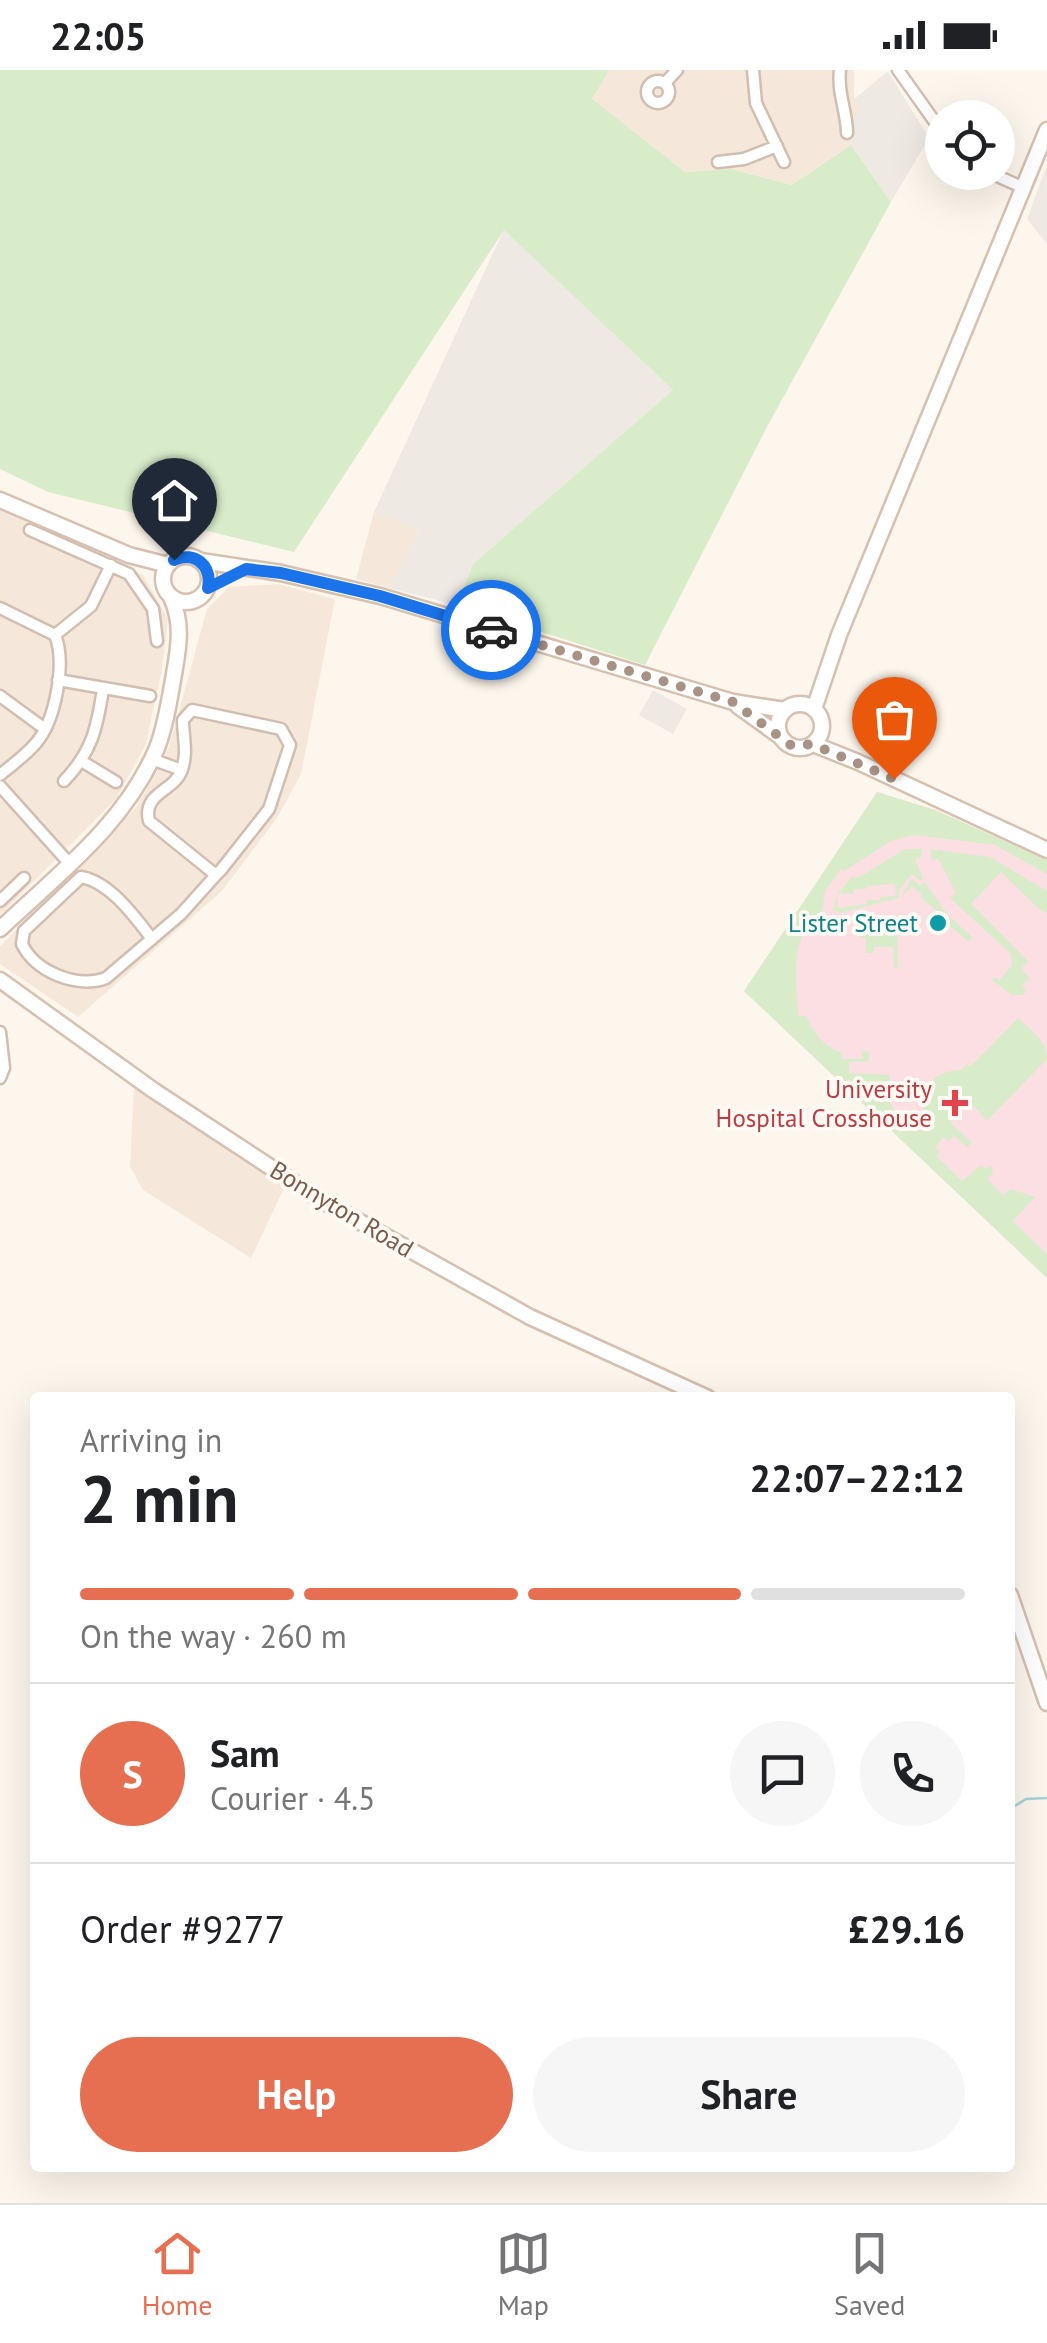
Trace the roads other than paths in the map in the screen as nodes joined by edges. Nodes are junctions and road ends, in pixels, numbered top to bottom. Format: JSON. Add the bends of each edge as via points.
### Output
{"nodes":[{"id":1,"x":676,"y":70,"type":"edge"},
{"id":2,"x":753,"y":70,"type":"edge"},
{"id":3,"x":840,"y":70,"type":"edge"},
{"id":4,"x":898,"y":70,"type":"edge"},
{"id":5,"x":665,"y":84,"type":"dead end"},
{"id":6,"x":925,"y":108,"type":"edge"},
{"id":7,"x":1047,"y":130,"type":"edge"},
{"id":8,"x":847,"y":133,"type":"dead end"},
{"id":9,"x":776,"y":146,"type":"junction"},
{"id":10,"x":718,"y":162,"type":"dead end"},
{"id":11,"x":784,"y":162,"type":"dead end"},
{"id":12,"x":1015,"y":184,"type":"edge"},
{"id":13,"x":1024,"y":188,"type":"junction"},
{"id":14,"x":0,"y":500,"type":"edge"},
{"id":15,"x":30,"y":530,"type":"dead end"},
{"id":16,"x":129,"y":555,"type":"junction"},
{"id":17,"x":201,"y":562,"type":"junction"},
{"id":18,"x":168,"y":565,"type":"junction"},
{"id":19,"x":110,"y":566,"type":"junction"},
{"id":20,"x":246,"y":569,"type":"junction"},
{"id":21,"x":168,"y":591,"type":"junction"},
{"id":22,"x":203,"y":593,"type":"junction"},
{"id":23,"x":0,"y":608,"type":"edge"},
{"id":24,"x":56,"y":635,"type":"junction"},
{"id":25,"x":180,"y":636,"type":"junction"},
{"id":26,"x":157,"y":640,"type":"dead end"},
{"id":27,"x":58,"y":680,"type":"junction"},
{"id":28,"x":104,"y":689,"type":"junction"},
{"id":29,"x":0,"y":696,"type":"edge"},
{"id":30,"x":150,"y":696,"type":"dead end"},
{"id":31,"x":733,"y":702,"type":"junction"},
{"id":32,"x":814,"y":709,"type":"junction"},
{"id":33,"x":786,"y":710,"type":"junction"},
{"id":34,"x":45,"y":730,"type":"junction"},
{"id":35,"x":822,"y":730,"type":"junction"},
{"id":36,"x":781,"y":737,"type":"junction"},
{"id":37,"x":812,"y":744,"type":"junction"},
{"id":38,"x":151,"y":759,"type":"junction"},
{"id":39,"x":82,"y":762,"type":"junction"},
{"id":40,"x":858,"y":762,"type":"junction"},
{"id":41,"x":182,"y":770,"type":"junction"},
{"id":42,"x":0,"y":775,"type":"edge"},
{"id":43,"x":64,"y":781,"type":"dead end"},
{"id":44,"x":116,"y":782,"type":"dead end"},
{"id":45,"x":0,"y":786,"type":"edge"},
{"id":46,"x":1047,"y":850,"type":"edge"},
{"id":47,"x":69,"y":863,"type":"junction"},
{"id":48,"x":216,"y":875,"type":"junction"},
{"id":49,"x":24,"y":878,"type":"dead end"},
{"id":50,"x":0,"y":901,"type":"edge"},
{"id":51,"x":0,"y":928,"type":"edge"},
{"id":52,"x":152,"y":938,"type":"junction"},
{"id":53,"x":0,"y":980,"type":"edge"},
{"id":54,"x":0,"y":1032,"type":"edge"},
{"id":55,"x":0,"y":1078,"type":"edge"},
{"id":56,"x":695,"y":1392,"type":"edge"},
{"id":57,"x":1015,"y":1610,"type":"edge"},
{"id":58,"x":1047,"y":1703,"type":"edge"}],
"edges":[{"from":1,"to":5,"type":"street"},
{"from":2,"to":9,"type":"street","via":[[756,104]]},
{"from":3,"to":8,"type":"street"},
{"from":4,"to":6,"type":"street"},
{"from":7,"to":13,"type":"main road"},
{"from":9,"to":10,"type":"street"},
{"from":9,"to":11,"type":"street"},
{"from":12,"to":13,"type":"street"},
{"from":13,"to":32,"type":"main road"},
{"from":14,"to":16,"type":"main road"},
{"from":15,"to":19,"type":"street"},
{"from":16,"to":18,"type":"main road"},
{"from":16,"to":21,"type":"main road"},
{"from":17,"to":18,"type":"main road","via":[[180,557]]},
{"from":17,"to":20,"type":"main road"},
{"from":17,"to":22,"type":"main road","via":[[208,574]]},
{"from":18,"to":21,"type":"main road"},
{"from":19,"to":24,"type":"street","via":[[91,606]]},
{"from":19,"to":26,"type":"street","via":[[129,574],[144,593]]},
{"from":20,"to":22,"type":"main road"},
{"from":20,"to":31,"type":"main road","via":[[380,596]]},
{"from":21,"to":22,"type":"main road","via":[[185,602]]},
{"from":21,"to":25,"type":"main road"},
{"from":22,"to":25,"type":"main road"},
{"from":23,"to":24,"type":"street"},
{"from":24,"to":27,"type":"street","via":[[62,651]]},
{"from":25,"to":38,"type":"main road"},
{"from":27,"to":28,"type":"street"},
{"from":27,"to":34,"type":"street"},
{"from":28,"to":30,"type":"street"},
{"from":28,"to":39,"type":"street"},
{"from":29,"to":34,"type":"street"},
{"from":31,"to":33,"type":"main road"},
{"from":31,"to":36,"type":"main road"},
{"from":32,"to":33,"type":"main road","via":[[799,704]]},
{"from":32,"to":35,"type":"main road"},
{"from":33,"to":36,"type":"main road","via":[[778,722]]},
{"from":34,"to":42,"type":"street"},
{"from":35,"to":37,"type":"main road"},
{"from":35,"to":40,"type":"main road"},
{"from":36,"to":37,"type":"main road","via":[[799,748]]},
{"from":37,"to":40,"type":"main road"},
{"from":38,"to":41,"type":"street"},
{"from":38,"to":47,"type":"main road","via":[[118,814]]},
{"from":39,"to":43,"type":"street"},
{"from":39,"to":44,"type":"street"},
{"from":40,"to":46,"type":"main road"},
{"from":41,"to":48,"type":"street","via":[[152,800],[149,820]]},
{"from":41,"to":48,"type":"street","via":[[184,720],[192,710],[281,729],[290,745],[270,809]]},
{"from":45,"to":47,"type":"street"},
{"from":47,"to":51,"type":"main road"},
{"from":48,"to":52,"type":"street"},
{"from":49,"to":50,"type":"street"},
{"from":52,"to":52,"type":"street","via":[[112,894],[81,877],[24,931],[22,944],[56,974],[92,983]]},
{"from":53,"to":56,"type":"main road","name":"Bonnyton Road","via":[[319,1199],[530,1317]]},
{"from":54,"to":55,"type":"street"},
{"from":57,"to":58,"type":"main road"}]}
